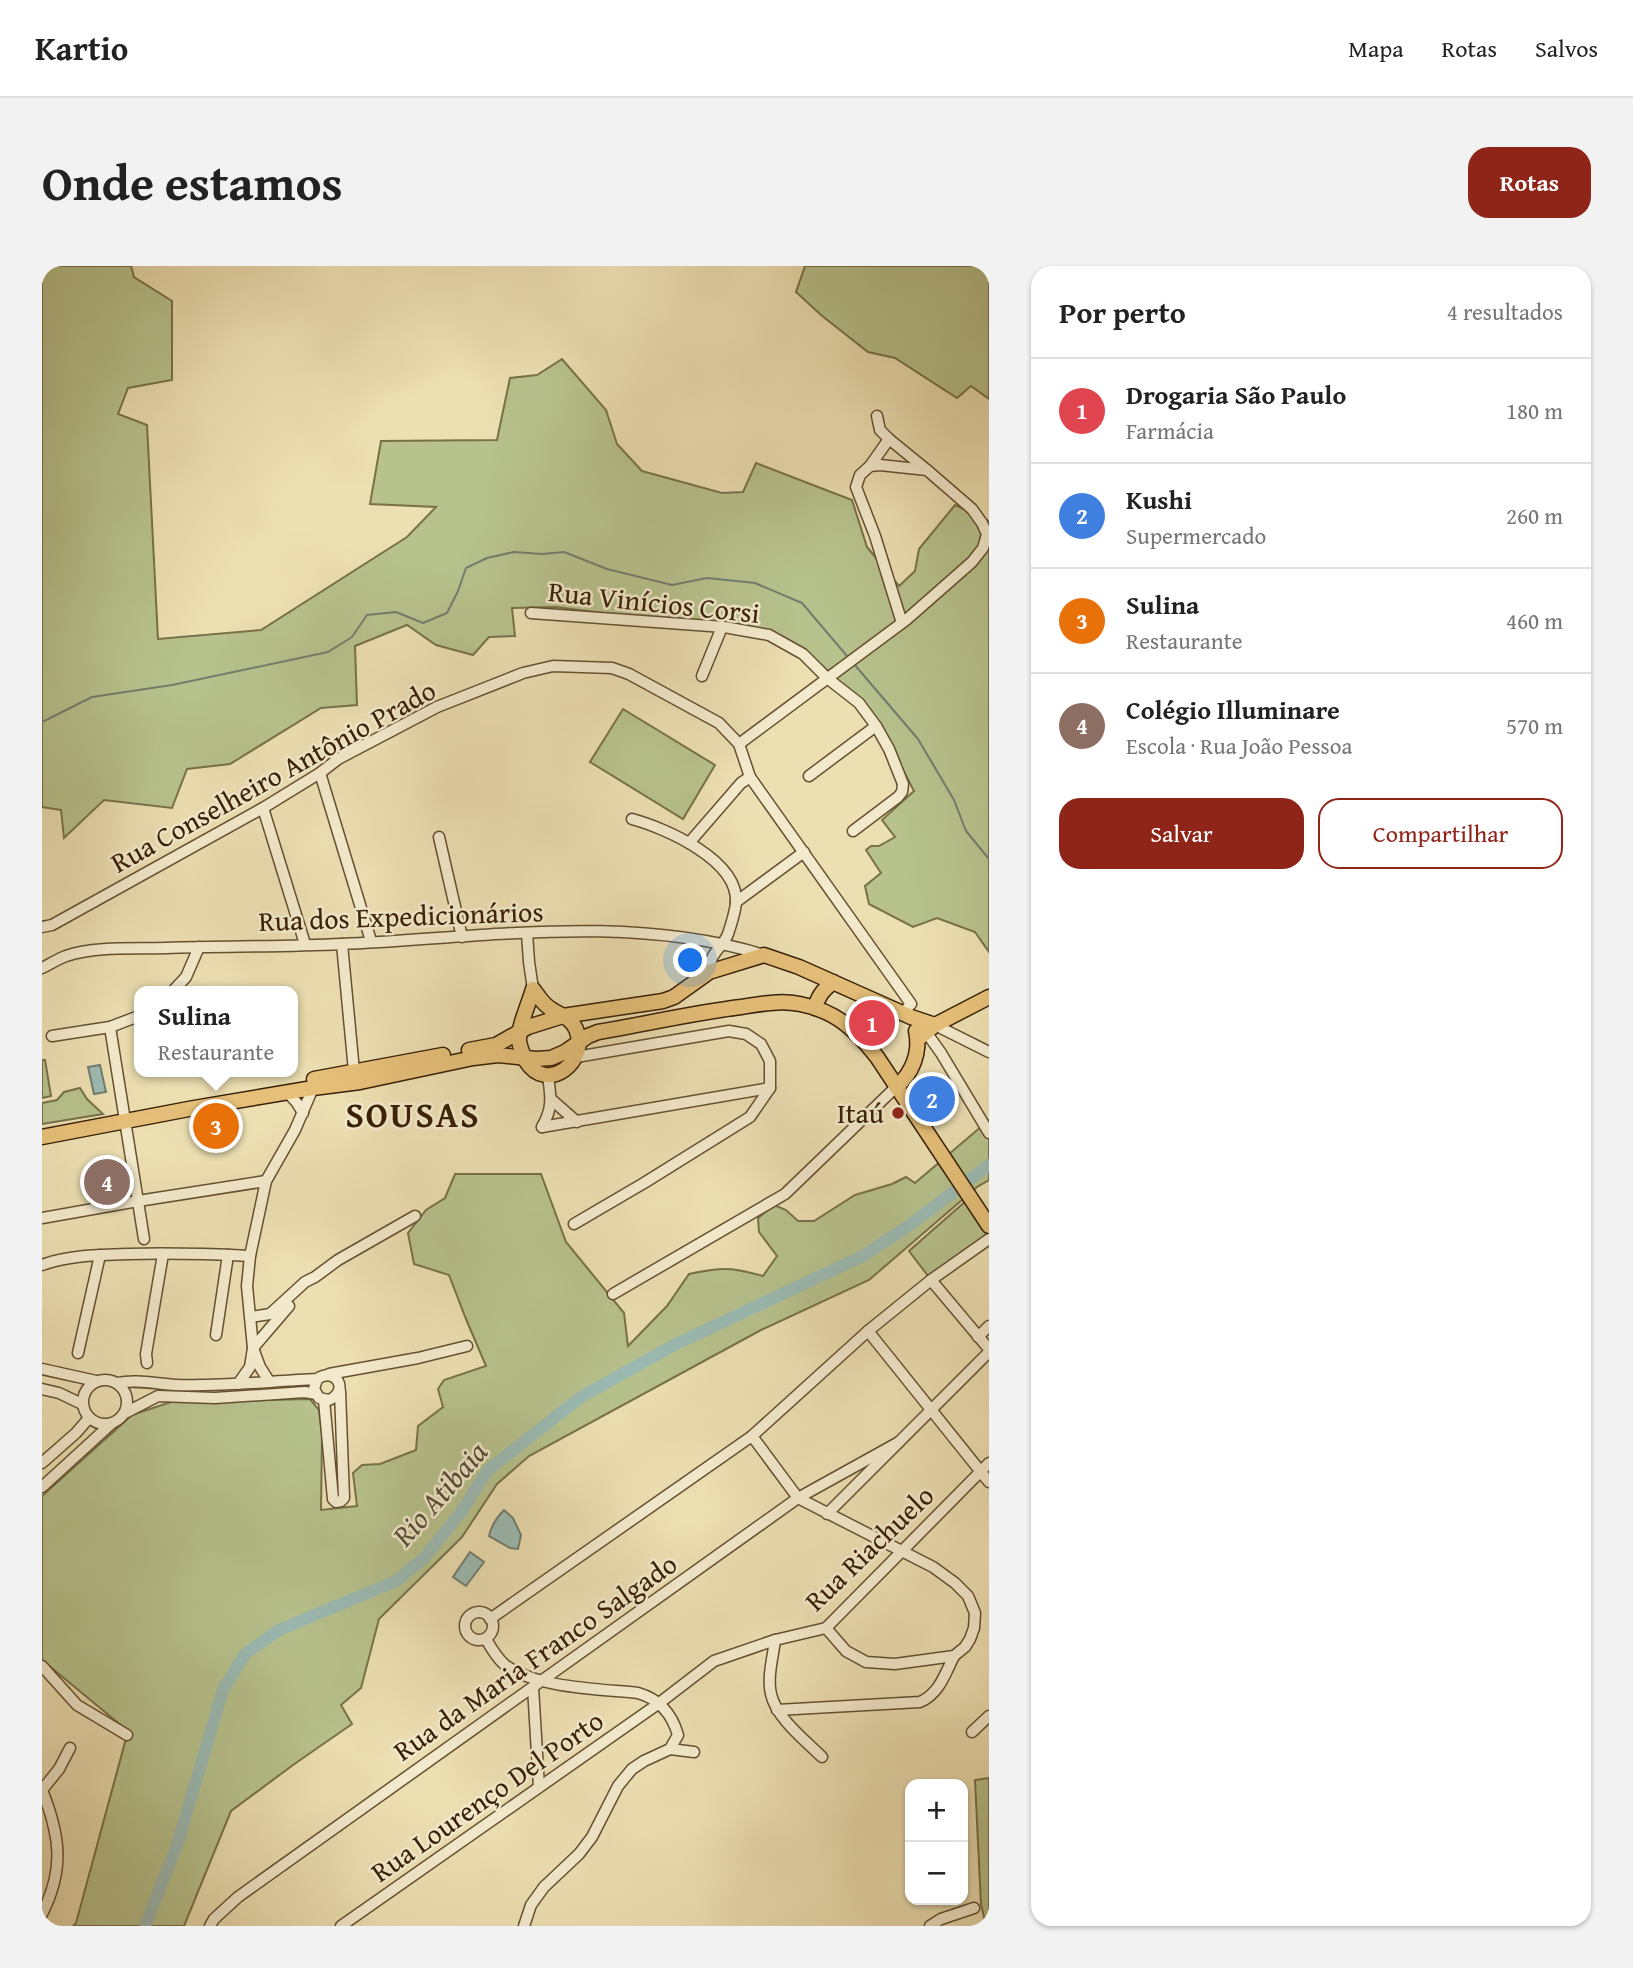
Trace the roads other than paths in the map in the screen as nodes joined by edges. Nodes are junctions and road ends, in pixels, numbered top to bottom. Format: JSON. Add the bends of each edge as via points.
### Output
{"nodes":[{"id":1,"x":877,"y":416,"type":"dead end"},
{"id":2,"x":889,"y":439,"type":"junction"},
{"id":3,"x":870,"y":466,"type":"junction"},
{"id":4,"x":927,"y":470,"type":"junction"},
{"id":5,"x":531,"y":613,"type":"dead end"},
{"id":6,"x":902,"y":623,"type":"junction"},
{"id":7,"x":722,"y":626,"type":"junction"},
{"id":8,"x":702,"y":676,"type":"dead end"},
{"id":9,"x":827,"y":678,"type":"junction"},
{"id":10,"x":876,"y":726,"type":"junction"},
{"id":11,"x":739,"y":744,"type":"junction"},
{"id":12,"x":320,"y":773,"type":"junction"},
{"id":13,"x":809,"y":776,"type":"dead end"},
{"id":14,"x":750,"y":777,"type":"junction"},
{"id":15,"x":263,"y":808,"type":"junction"},
{"id":16,"x":632,"y":819,"type":"dead end"},
{"id":17,"x":853,"y":831,"type":"dead end"},
{"id":18,"x":439,"y":837,"type":"dead end"},
{"id":19,"x":688,"y":843,"type":"junction"},
{"id":20,"x":804,"y":852,"type":"junction"},
{"id":21,"x":736,"y":902,"type":"junction"},
{"id":22,"x":42,"y":927,"type":"edge"},
{"id":23,"x":527,"y":933,"type":"junction"},
{"id":24,"x":462,"y":937,"type":"junction"},
{"id":25,"x":371,"y":941,"type":"junction"},
{"id":26,"x":305,"y":944,"type":"junction"},
{"id":27,"x":342,"y":944,"type":"junction"},
{"id":28,"x":721,"y":944,"type":"junction"},
{"id":29,"x":199,"y":947,"type":"junction"},
{"id":30,"x":764,"y":955,"type":"junction"},
{"id":31,"x":42,"y":968,"type":"edge"},
{"id":32,"x":709,"y":972,"type":"junction"},
{"id":33,"x":833,"y":982,"type":"junction"},
{"id":34,"x":178,"y":986,"type":"edge"},
{"id":35,"x":533,"y":989,"type":"junction"},
{"id":36,"x":989,"y":997,"type":"edge"},
{"id":37,"x":815,"y":1008,"type":"junction"},
{"id":38,"x":908,"y":1011,"type":"junction"},
{"id":39,"x":563,"y":1016,"type":"junction"},
{"id":40,"x":134,"y":1018,"type":"edge"},
{"id":41,"x":110,"y":1027,"type":"junction"},
{"id":42,"x":520,"y":1032,"type":"junction"},
{"id":43,"x":926,"y":1032,"type":"junction"},
{"id":44,"x":52,"y":1036,"type":"dead end"},
{"id":45,"x":578,"y":1050,"type":"junction"},
{"id":46,"x":989,"y":1052,"type":"edge"},
{"id":47,"x":524,"y":1057,"type":"junction"},
{"id":48,"x":354,"y":1071,"type":"junction"},
{"id":49,"x":548,"y":1076,"type":"junction"},
{"id":50,"x":897,"y":1087,"type":"junction"},
{"id":51,"x":313,"y":1088,"type":"junction"},
{"id":52,"x":770,"y":1088,"type":"junction"},
{"id":53,"x":287,"y":1092,"type":"junction"},
{"id":54,"x":552,"y":1100,"type":"junction"},
{"id":55,"x":303,"y":1113,"type":"junction"},
{"id":56,"x":125,"y":1117,"type":"junction"},
{"id":57,"x":577,"y":1122,"type":"junction"},
{"id":58,"x":42,"y":1128,"type":"edge"},
{"id":59,"x":989,"y":1133,"type":"edge"},
{"id":60,"x":42,"y":1137,"type":"edge"},
{"id":61,"x":266,"y":1181,"type":"junction"},
{"id":62,"x":138,"y":1200,"type":"junction"},
{"id":63,"x":415,"y":1216,"type":"dead end"},
{"id":64,"x":42,"y":1218,"type":"edge"},
{"id":65,"x":574,"y":1224,"type":"dead end"},
{"id":66,"x":989,"y":1226,"type":"edge"},
{"id":67,"x":144,"y":1239,"type":"dead end"},
{"id":68,"x":989,"y":1239,"type":"edge"},
{"id":69,"x":163,"y":1254,"type":"junction"},
{"id":70,"x":100,"y":1255,"type":"junction"},
{"id":71,"x":228,"y":1255,"type":"junction"},
{"id":72,"x":250,"y":1256,"type":"junction"},
{"id":73,"x":42,"y":1265,"type":"edge"},
{"id":74,"x":315,"y":1278,"type":"junction"},
{"id":75,"x":931,"y":1280,"type":"junction"},
{"id":76,"x":612,"y":1294,"type":"dead end"},
{"id":77,"x":251,"y":1317,"type":"junction"},
{"id":78,"x":989,"y":1326,"type":"edge"},
{"id":79,"x":868,"y":1331,"type":"junction"},
{"id":80,"x":216,"y":1335,"type":"dead end"},
{"id":81,"x":978,"y":1336,"type":"junction"},
{"id":82,"x":467,"y":1346,"type":"dead end"},
{"id":83,"x":253,"y":1348,"type":"junction"},
{"id":84,"x":989,"y":1351,"type":"edge"},
{"id":85,"x":78,"y":1353,"type":"dead end"},
{"id":86,"x":147,"y":1363,"type":"dead end"},
{"id":87,"x":367,"y":1368,"type":"junction"},
{"id":88,"x":42,"y":1369,"type":"edge"},
{"id":89,"x":328,"y":1374,"type":"junction"},
{"id":90,"x":317,"y":1379,"type":"junction"},
{"id":91,"x":96,"y":1381,"type":"junction"},
{"id":92,"x":269,"y":1381,"type":"junction"},
{"id":93,"x":117,"y":1383,"type":"junction"},
{"id":94,"x":238,"y":1384,"type":"junction"},
{"id":95,"x":42,"y":1390,"type":"edge"},
{"id":96,"x":340,"y":1390,"type":"junction"},
{"id":97,"x":320,"y":1397,"type":"junction"},
{"id":98,"x":82,"y":1404,"type":"junction"},
{"id":99,"x":931,"y":1410,"type":"junction"},
{"id":100,"x":125,"y":1413,"type":"junction"},
{"id":101,"x":89,"y":1418,"type":"junction"},
{"id":102,"x":111,"y":1424,"type":"junction"},
{"id":103,"x":752,"y":1436,"type":"junction"},
{"id":104,"x":899,"y":1442,"type":"junction"},
{"id":105,"x":42,"y":1463,"type":"edge"},
{"id":106,"x":985,"y":1467,"type":"edge"},
{"id":107,"x":989,"y":1482,"type":"edge"},
{"id":108,"x":42,"y":1486,"type":"edge"},
{"id":109,"x":798,"y":1498,"type":"junction"},
{"id":110,"x":827,"y":1514,"type":"junction"},
{"id":111,"x":903,"y":1552,"type":"junction"},
{"id":112,"x":490,"y":1619,"type":"junction"},
{"id":113,"x":826,"y":1628,"type":"junction"},
{"id":114,"x":486,"y":1639,"type":"junction"},
{"id":115,"x":775,"y":1640,"type":"junction"},
{"id":116,"x":954,"y":1656,"type":"junction"},
{"id":117,"x":42,"y":1666,"type":"edge"},
{"id":118,"x":536,"y":1684,"type":"junction"},
{"id":119,"x":658,"y":1704,"type":"junction"},
{"id":120,"x":777,"y":1710,"type":"junction"},
{"id":121,"x":989,"y":1716,"type":"edge"},
{"id":122,"x":972,"y":1732,"type":"dead end"},
{"id":123,"x":127,"y":1735,"type":"dead end"},
{"id":124,"x":70,"y":1748,"type":"dead end"},
{"id":125,"x":670,"y":1749,"type":"junction"},
{"id":126,"x":694,"y":1752,"type":"dead end"},
{"id":127,"x":822,"y":1757,"type":"dead end"},
{"id":128,"x":539,"y":1787,"type":"junction"},
{"id":129,"x":42,"y":1790,"type":"edge"},
{"id":130,"x":46,"y":1899,"type":"edge"},
{"id":131,"x":974,"y":1908,"type":"dead end"},
{"id":132,"x":42,"y":1914,"type":"edge"},
{"id":133,"x":210,"y":1926,"type":"edge"},
{"id":134,"x":341,"y":1926,"type":"edge"},
{"id":135,"x":524,"y":1926,"type":"edge"},
{"id":136,"x":930,"y":1926,"type":"edge"}],
"edges":[{"from":1,"to":2,"type":"street","via":[[880,430]]},
{"from":2,"to":3,"type":"street"},
{"from":2,"to":4,"type":"street"},
{"from":3,"to":4,"type":"street"},
{"from":3,"to":6,"type":"street","via":[[856,487]]},
{"from":4,"to":6,"type":"street","via":[[972,509],[987,534],[971,562]]},
{"from":5,"to":7,"type":"street","name":"Rua Vinícios Corsi"},
{"from":6,"to":9,"type":"street"},
{"from":7,"to":8,"type":"street"},
{"from":7,"to":9,"type":"street","name":"Rua Vinícios Corsi","via":[[769,635],[803,654]]},
{"from":9,"to":10,"type":"street","name":"Rua Vinícios Corsi","via":[[859,703]]},
{"from":9,"to":11,"type":"street"},
{"from":10,"to":13,"type":"street"},
{"from":10,"to":17,"type":"street","name":"Rua Vinícios Corsi","via":[[903,784],[902,792]]},
{"from":11,"to":12,"type":"street","name":"Rua Conselheiro Antônio Prado","via":[[719,723],[629,674],[612,668],[553,666],[518,674],[437,707],[338,758]]},
{"from":11,"to":14,"type":"street","name":"Rua Conselheiro Antônio Prado"},
{"from":12,"to":15,"type":"street","name":"Rua Conselheiro Antônio Prado"},
{"from":12,"to":25,"type":"street"},
{"from":14,"to":19,"type":"street"},
{"from":14,"to":20,"type":"street","name":"Rua Conselheiro Antônio Prado"},
{"from":15,"to":22,"type":"street","name":"Rua Conselheiro Antônio Prado"},
{"from":15,"to":26,"type":"street"},
{"from":16,"to":19,"type":"street"},
{"from":18,"to":24,"type":"street"},
{"from":19,"to":21,"type":"street","via":[[718,864],[729,878]]},
{"from":20,"to":21,"type":"street"},
{"from":20,"to":38,"type":"street","name":"Rua Conselheiro Antônio Prado"},
{"from":21,"to":28,"type":"street"},
{"from":23,"to":24,"type":"street","name":"Rua dos Expedicionários"},
{"from":23,"to":28,"type":"street","name":"Rua dos Expedicionários","via":[[622,932]]},
{"from":23,"to":35,"type":"street"},
{"from":24,"to":25,"type":"street","name":"Rua dos Expedicionários"},
{"from":25,"to":27,"type":"street","name":"Rua dos Expedicionários"},
{"from":26,"to":27,"type":"street","name":"Rua dos Expedicionários"},
{"from":26,"to":29,"type":"street","name":"Rua dos Expedicionários"},
{"from":27,"to":48,"type":"street"},
{"from":28,"to":30,"type":"street","name":"Rua dos Expedicionários"},
{"from":28,"to":32,"type":"street"},
{"from":29,"to":31,"type":"street","name":"Rua dos Expedicionários","via":[[85,951]]},
{"from":29,"to":34,"type":"street"},
{"from":30,"to":32,"type":"main road"},
{"from":30,"to":33,"type":"main road"},
{"from":32,"to":39,"type":"main road","via":[[674,998]]},
{"from":33,"to":37,"type":"main road"},
{"from":33,"to":38,"type":"main road"},
{"from":35,"to":39,"type":"main road"},
{"from":35,"to":42,"type":"main road"},
{"from":36,"to":43,"type":"main road"},
{"from":37,"to":45,"type":"main road","via":[[775,1002],[722,1009],[598,1032],[588,1036]]},
{"from":37,"to":50,"type":"main road","via":[[853,1028]]},
{"from":38,"to":43,"type":"main road"},
{"from":39,"to":42,"type":"main road"},
{"from":39,"to":45,"type":"main road","via":[[577,1030]]},
{"from":40,"to":41,"type":"street"},
{"from":41,"to":44,"type":"street"},
{"from":41,"to":56,"type":"street"},
{"from":42,"to":47,"type":"main road"},
{"from":42,"to":48,"type":"main road","via":[[495,1045]]},
{"from":43,"to":46,"type":"street"},
{"from":43,"to":50,"type":"main road","via":[[911,1071]]},
{"from":43,"to":59,"type":"street"},
{"from":45,"to":47,"type":"main road","via":[[551,1058]]},
{"from":45,"to":49,"type":"main road","via":[[566,1069]]},
{"from":45,"to":52,"type":"street","via":[[729,1031],[746,1034],[761,1044],[770,1061]]},
{"from":47,"to":49,"type":"main road","via":[[530,1067]]},
{"from":47,"to":51,"type":"main road","via":[[473,1058]]},
{"from":48,"to":56,"type":"main road"},
{"from":49,"to":54,"type":"street"},
{"from":50,"to":66,"type":"main road"},
{"from":50,"to":76,"type":"street","via":[[785,1194]]},
{"from":51,"to":53,"type":"main road"},
{"from":51,"to":55,"type":"street"},
{"from":52,"to":57,"type":"street"},
{"from":52,"to":65,"type":"street","via":[[750,1117]]},
{"from":53,"to":55,"type":"street"},
{"from":53,"to":56,"type":"main road"},
{"from":54,"to":57,"type":"street"},
{"from":54,"to":57,"type":"street","via":[[542,1127]]},
{"from":55,"to":61,"type":"street"},
{"from":56,"to":58,"type":"main road"},
{"from":56,"to":60,"type":"main road"},
{"from":56,"to":62,"type":"street"},
{"from":61,"to":62,"type":"street"},
{"from":61,"to":72,"type":"street"},
{"from":62,"to":64,"type":"street"},
{"from":62,"to":67,"type":"street"},
{"from":63,"to":74,"type":"street"},
{"from":68,"to":75,"type":"street"},
{"from":69,"to":70,"type":"street"},
{"from":69,"to":71,"type":"street"},
{"from":69,"to":86,"type":"street"},
{"from":70,"to":73,"type":"street"},
{"from":70,"to":85,"type":"street"},
{"from":71,"to":72,"type":"street"},
{"from":71,"to":80,"type":"street"},
{"from":72,"to":77,"type":"street"},
{"from":74,"to":77,"type":"street","via":[[270,1314]]},
{"from":74,"to":83,"type":"street"},
{"from":75,"to":79,"type":"street"},
{"from":75,"to":81,"type":"street"},
{"from":77,"to":83,"type":"street"},
{"from":78,"to":81,"type":"street"},
{"from":79,"to":99,"type":"street"},
{"from":79,"to":103,"type":"street"},
{"from":81,"to":84,"type":"street"},
{"from":82,"to":87,"type":"street"},
{"from":83,"to":92,"type":"street"},
{"from":83,"to":94,"type":"street","via":[[250,1367]]},
{"from":84,"to":99,"type":"street"},
{"from":87,"to":89,"type":"street"},
{"from":87,"to":96,"type":"street","via":[[348,1376]]},
{"from":88,"to":91,"type":"street"},
{"from":89,"to":90,"type":"street"},
{"from":89,"to":96,"type":"street","via":[[339,1382]]},
{"from":90,"to":92,"type":"street"},
{"from":90,"to":97,"type":"street","via":[[314,1384]]},
{"from":91,"to":93,"type":"street"},
{"from":91,"to":98,"type":"street","via":[[83,1395]]},
{"from":92,"to":94,"type":"street"},
{"from":93,"to":94,"type":"street"},
{"from":93,"to":100,"type":"street","via":[[127,1397]]},
{"from":95,"to":98,"type":"street"},
{"from":96,"to":97,"type":"street","via":[[334,1399]]},
{"from":96,"to":97,"type":"street","via":[[344,1498],[336,1502],[332,1499]]},
{"from":97,"to":100,"type":"street","via":[[305,1392],[215,1398],[158,1396]]},
{"from":98,"to":101,"type":"street"},
{"from":99,"to":104,"type":"street"},
{"from":99,"to":106,"type":"street"},
{"from":100,"to":102,"type":"street"},
{"from":101,"to":102,"type":"street"},
{"from":101,"to":105,"type":"street"},
{"from":102,"to":108,"type":"street"},
{"from":103,"to":109,"type":"street"},
{"from":103,"to":112,"type":"street"},
{"from":104,"to":109,"type":"street","name":"Rua da Maria Franco Salgado"},
{"from":104,"to":110,"type":"street"},
{"from":106,"to":107,"type":"street"},
{"from":106,"to":111,"type":"street","name":"Rua Riachuelo"},
{"from":109,"to":110,"type":"street"},
{"from":109,"to":118,"type":"street","name":"Rua da Maria Franco Salgado"},
{"from":110,"to":111,"type":"street"},
{"from":111,"to":113,"type":"street","name":"Rua Riachuelo"},
{"from":111,"to":116,"type":"street","via":[[955,1583],[973,1605],[970,1639]]},
{"from":112,"to":114,"type":"street","via":[[492,1631]]},
{"from":112,"to":114,"type":"street","via":[[478,1613],[465,1625],[470,1637]]},
{"from":113,"to":115,"type":"street","name":"Rua Riachuelo"},
{"from":113,"to":116,"type":"street","via":[[846,1651],[866,1662],[895,1664]]},
{"from":114,"to":118,"type":"street","via":[[505,1665]]},
{"from":115,"to":119,"type":"street","name":"Rua Riachuelo","via":[[714,1661]]},
{"from":115,"to":120,"type":"street","via":[[770,1677]]},
{"from":116,"to":120,"type":"street","via":[[936,1691],[920,1702]]},
{"from":117,"to":123,"type":"street","via":[[77,1705]]},
{"from":118,"to":119,"type":"street","via":[[638,1693]]},
{"from":118,"to":128,"type":"street"},
{"from":118,"to":133,"type":"street","name":"Rua da Maria Franco Salgado","via":[[238,1897]]},
{"from":119,"to":125,"type":"street","via":[[674,1721],[678,1735]]},
{"from":119,"to":128,"type":"street","name":"Rua Lourenço Del Porto"},
{"from":120,"to":127,"type":"street"},
{"from":121,"to":122,"type":"street"},
{"from":124,"to":129,"type":"street"},
{"from":125,"to":126,"type":"street"},
{"from":125,"to":135,"type":"street","via":[[632,1769],[618,1786],[592,1838],[544,1887]]},
{"from":128,"to":134,"type":"street","name":"Rua Lourenço Del Porto"},
{"from":129,"to":130,"type":"street","via":[[55,1824],[58,1864]]},
{"from":130,"to":132,"type":"street"},
{"from":131,"to":136,"type":"street"}]}
